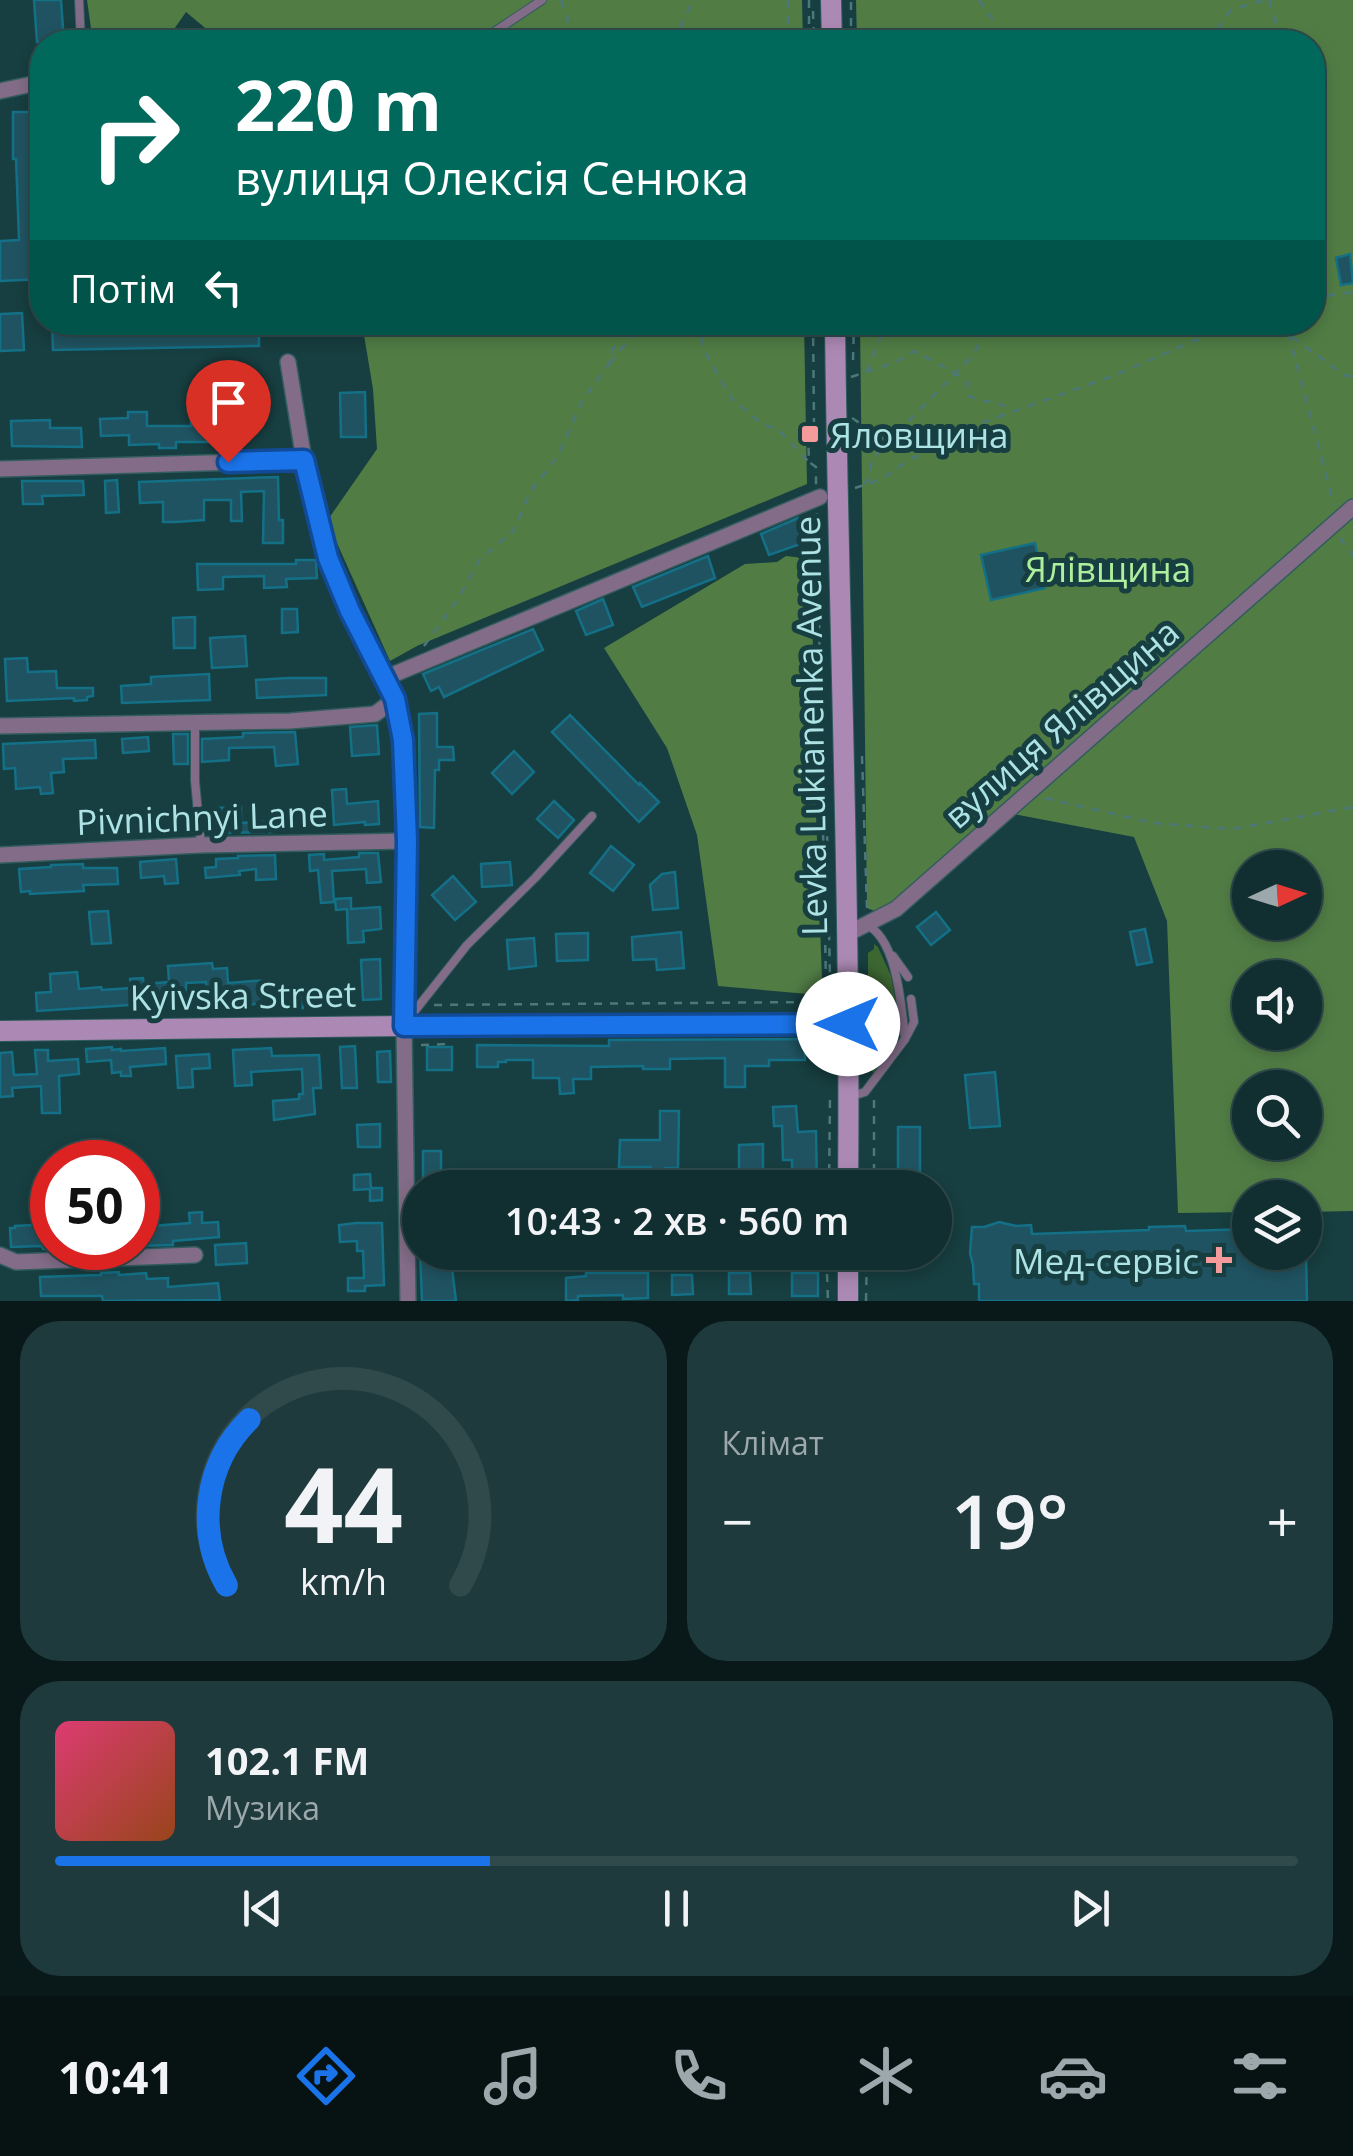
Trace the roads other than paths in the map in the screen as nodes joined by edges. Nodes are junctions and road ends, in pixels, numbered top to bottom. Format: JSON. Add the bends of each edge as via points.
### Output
{"nodes":[{"id":1,"x":78,"y":0,"type":"edge"},
{"id":2,"x":542,"y":0,"type":"edge"},
{"id":3,"x":831,"y":0,"type":"edge"},
{"id":4,"x":80,"y":30,"type":"edge"},
{"id":5,"x":497,"y":30,"type":"edge"},
{"id":6,"x":832,"y":30,"type":"edge"},
{"id":7,"x":30,"y":85,"type":"edge"},
{"id":8,"x":0,"y":91,"type":"edge"},
{"id":9,"x":835,"y":335,"type":"edge"},
{"id":10,"x":288,"y":362,"type":"dead end"},
{"id":11,"x":304,"y":460,"type":"junction"},
{"id":12,"x":0,"y":469,"type":"edge"},
{"id":13,"x":818,"y":498,"type":"road end"},
{"id":14,"x":1353,"y":507,"type":"edge"},
{"id":15,"x":385,"y":678,"type":"junction"},
{"id":16,"x":395,"y":699,"type":"junction"},
{"id":17,"x":195,"y":722,"type":"junction"},
{"id":18,"x":0,"y":726,"type":"edge"},
{"id":19,"x":592,"y":816,"type":"dead end"},
{"id":20,"x":407,"y":841,"type":"junction"},
{"id":21,"x":202,"y":844,"type":"junction"},
{"id":22,"x":0,"y":855,"type":"edge"},
{"id":23,"x":854,"y":926,"type":"junction"},
{"id":24,"x":888,"y":950,"type":"junction"},
{"id":25,"x":908,"y":976,"type":"dead end"},
{"id":26,"x":911,"y":999,"type":"dead end"},
{"id":27,"x":848,"y":1024,"type":"junction"},
{"id":28,"x":0,"y":1031,"type":"edge"},
{"id":29,"x":404,"y":1035,"type":"junction"},
{"id":30,"x":905,"y":1039,"type":"junction"},
{"id":31,"x":840,"y":1094,"type":"junction"},
{"id":32,"x":846,"y":1170,"type":"edge"},
{"id":33,"x":0,"y":1255,"type":"edge"},
{"id":34,"x":195,"y":1255,"type":"dead end"},
{"id":35,"x":852,"y":1270,"type":"edge"},
{"id":36,"x":408,"y":1301,"type":"edge"},
{"id":37,"x":848,"y":1301,"type":"edge"}],
"edges":[{"from":1,"to":4,"type":"lane"},
{"from":2,"to":5,"type":"lane"},
{"from":3,"to":6,"type":"main road"},
{"from":7,"to":8,"type":"street"},
{"from":9,"to":23,"type":"main road","name":"Levka Lukianenka Avenue"},
{"from":10,"to":11,"type":"street"},
{"from":11,"to":12,"type":"street"},
{"from":11,"to":15,"type":"street","via":[[328,558]]},
{"from":13,"to":15,"type":"street"},
{"from":14,"to":23,"type":"street","name":"вулиця Ялівщина","via":[[896,909]]},
{"from":15,"to":16,"type":"street"},
{"from":16,"to":17,"type":"street","via":[[376,714]]},
{"from":16,"to":20,"type":"street"},
{"from":17,"to":18,"type":"street"},
{"from":17,"to":21,"type":"lane"},
{"from":19,"to":29,"type":"lane","via":[[467,945],[418,1005]]},
{"from":20,"to":21,"type":"street","name":"Pivnichnyi Lane"},
{"from":20,"to":29,"type":"street"},
{"from":21,"to":22,"type":"street","name":"Pivnichnyi Lane"},
{"from":23,"to":24,"type":"lane","via":[[873,928]]},
{"from":23,"to":27,"type":"main road","name":"Levka Lukianenka Avenue"},
{"from":24,"to":25,"type":"lane"},
{"from":24,"to":30,"type":"lane"},
{"from":26,"to":30,"type":"lane","via":[[914,1022]]},
{"from":27,"to":29,"type":"main road","name":"Kyivska Street"},
{"from":27,"to":31,"type":"main road","name":"Levka Lukianenka Avenue"},
{"from":28,"to":29,"type":"main road","name":"Kyivska Street"},
{"from":29,"to":36,"type":"street"},
{"from":30,"to":31,"type":"lane","via":[[866,1092]]},
{"from":31,"to":32,"type":"main road","name":"Levka Lukianenka Avenue"},
{"from":33,"to":34,"type":"street","via":[[16,1262]]},
{"from":35,"to":37,"type":"main road"}]}
